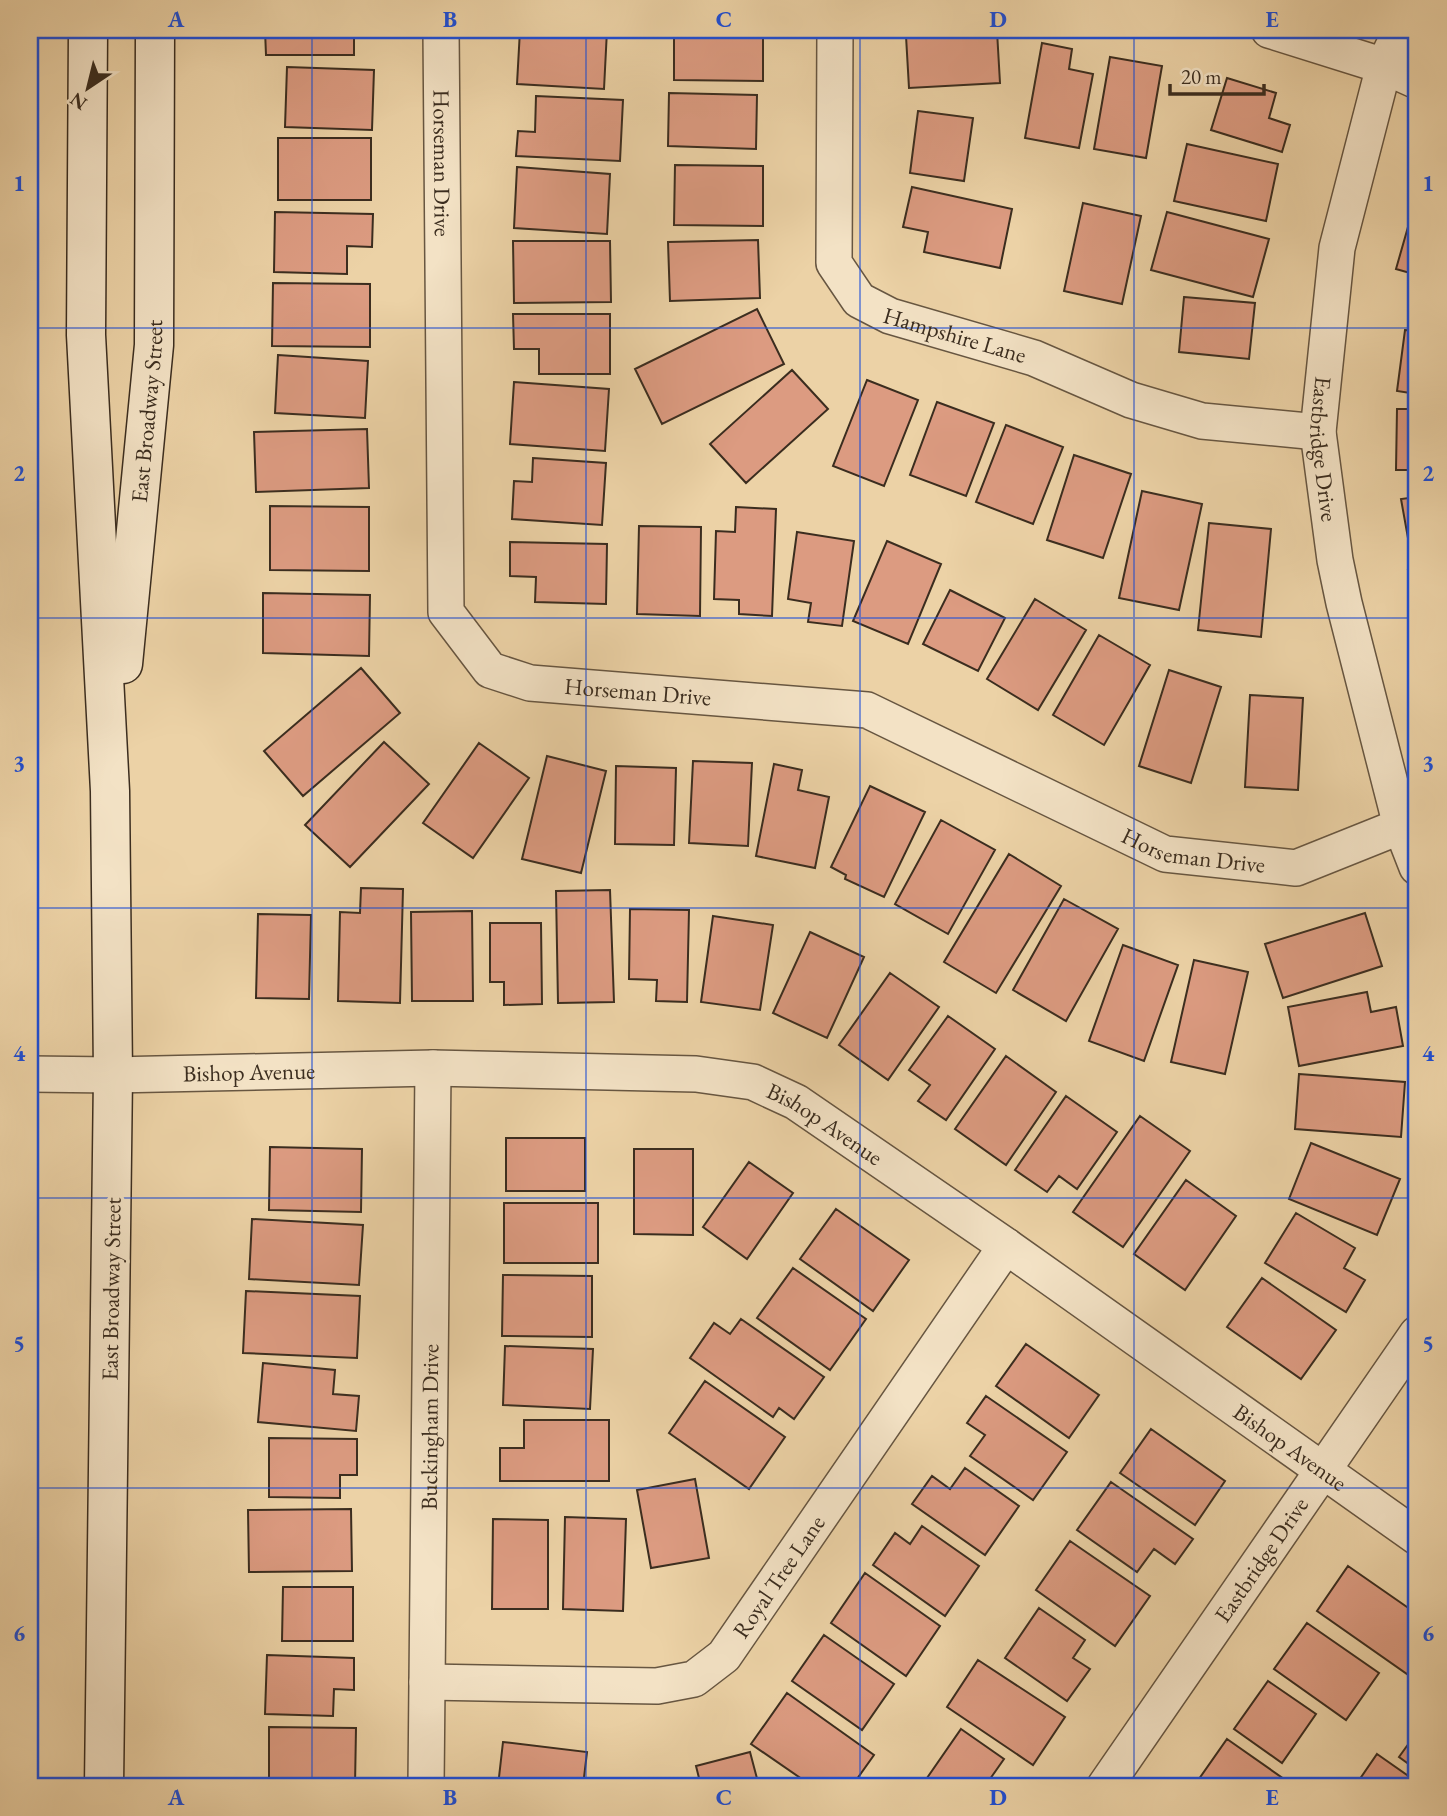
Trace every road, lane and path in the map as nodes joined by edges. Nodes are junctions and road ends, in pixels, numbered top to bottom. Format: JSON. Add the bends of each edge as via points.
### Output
{"nodes":[{"id":1,"x":88,"y":30,"type":"edge"},
{"id":2,"x":155,"y":30,"type":"edge"},
{"id":3,"x":441,"y":30,"type":"edge"},
{"id":4,"x":835,"y":30,"type":"edge"},
{"id":5,"x":1269,"y":30,"type":"edge"},
{"id":6,"x":1401,"y":30,"type":"edge"},
{"id":7,"x":1384,"y":65,"type":"junction"},
{"id":8,"x":1417,"y":81,"type":"edge"},
{"id":9,"x":1318,"y":432,"type":"junction"},
{"id":10,"x":110,"y":791,"type":"junction"},
{"id":11,"x":1401,"y":826,"type":"junction"},
{"id":12,"x":1417,"y":867,"type":"edge"},
{"id":13,"x":433,"y":1068,"type":"junction"},
{"id":14,"x":30,"y":1074,"type":"edge"},
{"id":15,"x":113,"y":1075,"type":"junction"},
{"id":16,"x":1006,"y":1246,"type":"junction"},
{"id":17,"x":1417,"y":1334,"type":"edge"},
{"id":18,"x":1324,"y":1471,"type":"junction"},
{"id":19,"x":1417,"y":1537,"type":"edge"},
{"id":20,"x":427,"y":1682,"type":"junction"},
{"id":21,"x":104,"y":1786,"type":"edge"},
{"id":22,"x":426,"y":1786,"type":"edge"},
{"id":23,"x":1105,"y":1786,"type":"edge"}],
"edges":[{"from":1,"to":10,"type":"main road","name":"East Broadway Street","via":[[86,335]]},
{"from":2,"to":10,"type":"main road","name":"East Broadway Street","via":[[154,345]]},
{"from":3,"to":11,"type":"street","name":"Horseman Drive","via":[[446,612],[490,670],[530,683],[867,710],[1165,854],[1296,868]]},
{"from":4,"to":9,"type":"street","name":"Hampshire Lane","via":[[834,263],[859,300],[890,316],[1034,358],[1131,400],[1202,421]]},
{"from":5,"to":7,"type":"street"},
{"from":6,"to":7,"type":"street","name":"Eastbridge Drive"},
{"from":7,"to":8,"type":"street"},
{"from":7,"to":9,"type":"street","name":"Eastbridge Drive","via":[[1337,247]]},
{"from":9,"to":11,"type":"street","name":"Eastbridge Drive","via":[[1344,603]]},
{"from":10,"to":15,"type":"main road","name":"East Broadway Street"},
{"from":11,"to":12,"type":"street","name":"Eastbridge Drive"},
{"from":13,"to":15,"type":"street","name":"Bishop Avenue"},
{"from":13,"to":16,"type":"street","name":"Bishop Avenue","via":[[696,1074],[753,1082],[796,1102]]},
{"from":13,"to":20,"type":"street","name":"Buckingham Drive"},
{"from":14,"to":15,"type":"street","name":"Bishop Avenue"},
{"from":15,"to":21,"type":"main road","name":"East Broadway Street"},
{"from":16,"to":18,"type":"street","name":"Bishop Avenue"},
{"from":16,"to":20,"type":"street","name":"Royal Tree Lane","via":[[724,1656],[694,1679],[657,1686]]},
{"from":17,"to":18,"type":"street","name":"Eastbridge Drive"},
{"from":18,"to":19,"type":"street","name":"Bishop Avenue"},
{"from":18,"to":23,"type":"street","name":"Eastbridge Drive"},
{"from":20,"to":22,"type":"street","name":"Buckingham Drive"}]}
